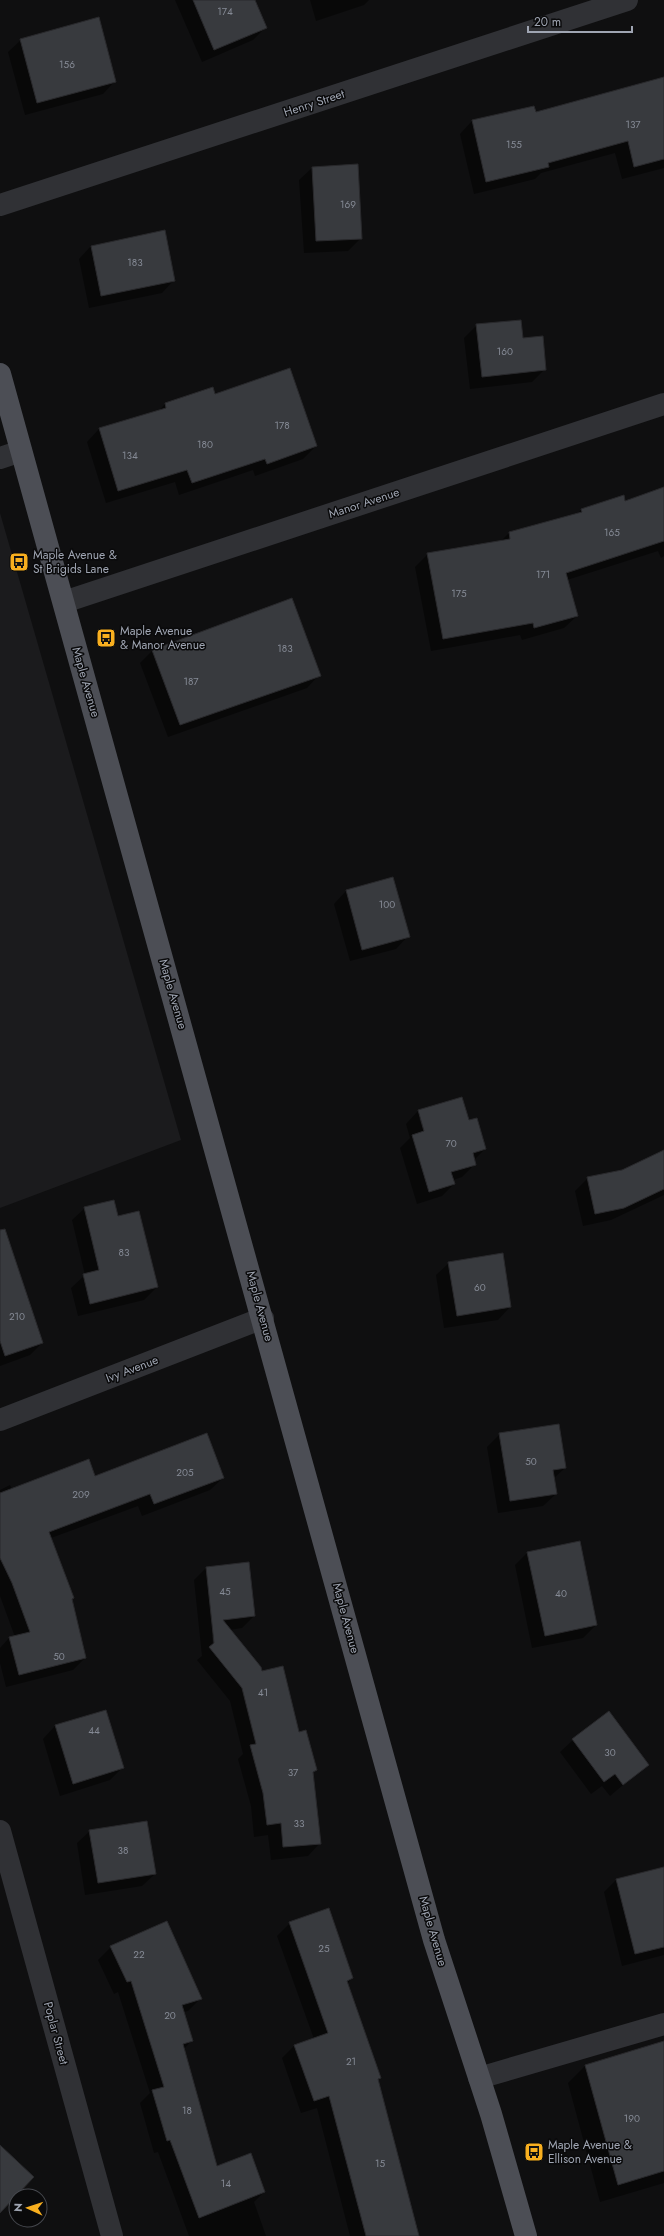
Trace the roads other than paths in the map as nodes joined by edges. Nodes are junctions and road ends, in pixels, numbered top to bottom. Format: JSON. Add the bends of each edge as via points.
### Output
{"nodes":[{"id":1,"x":627,"y":0,"type":"edge"},
{"id":2,"x":0,"y":205,"type":"edge"},
{"id":3,"x":0,"y":374,"type":"edge"},
{"id":4,"x":664,"y":404,"type":"edge"},
{"id":5,"x":21,"y":451,"type":"junction"},
{"id":6,"x":0,"y":458,"type":"edge"},
{"id":7,"x":64,"y":602,"type":"junction"},
{"id":8,"x":263,"y":1318,"type":"junction"},
{"id":9,"x":0,"y":1420,"type":"edge"},
{"id":10,"x":0,"y":1831,"type":"edge"},
{"id":11,"x":664,"y":2024,"type":"edge"},
{"id":12,"x":480,"y":2078,"type":"junction"},
{"id":13,"x":112,"y":2236,"type":"edge"},
{"id":14,"x":526,"y":2236,"type":"edge"}],
"edges":[{"from":1,"to":2,"type":"street","name":"Henry Street"},
{"from":3,"to":5,"type":"main road","name":"Maple Avenue"},
{"from":4,"to":7,"type":"street","name":"Manor Avenue"},
{"from":5,"to":6,"type":"street"},
{"from":5,"to":7,"type":"main road","name":"Maple Avenue"},
{"from":7,"to":8,"type":"main road","name":"Maple Avenue"},
{"from":8,"to":9,"type":"street","name":"Ivy Avenue"},
{"from":8,"to":12,"type":"main road","name":"Maple Avenue","via":[[434,1940]]},
{"from":10,"to":13,"type":"street","name":"Poplar Street"},
{"from":11,"to":12,"type":"street"},
{"from":12,"to":14,"type":"main road","name":"Maple Avenue"}]}
